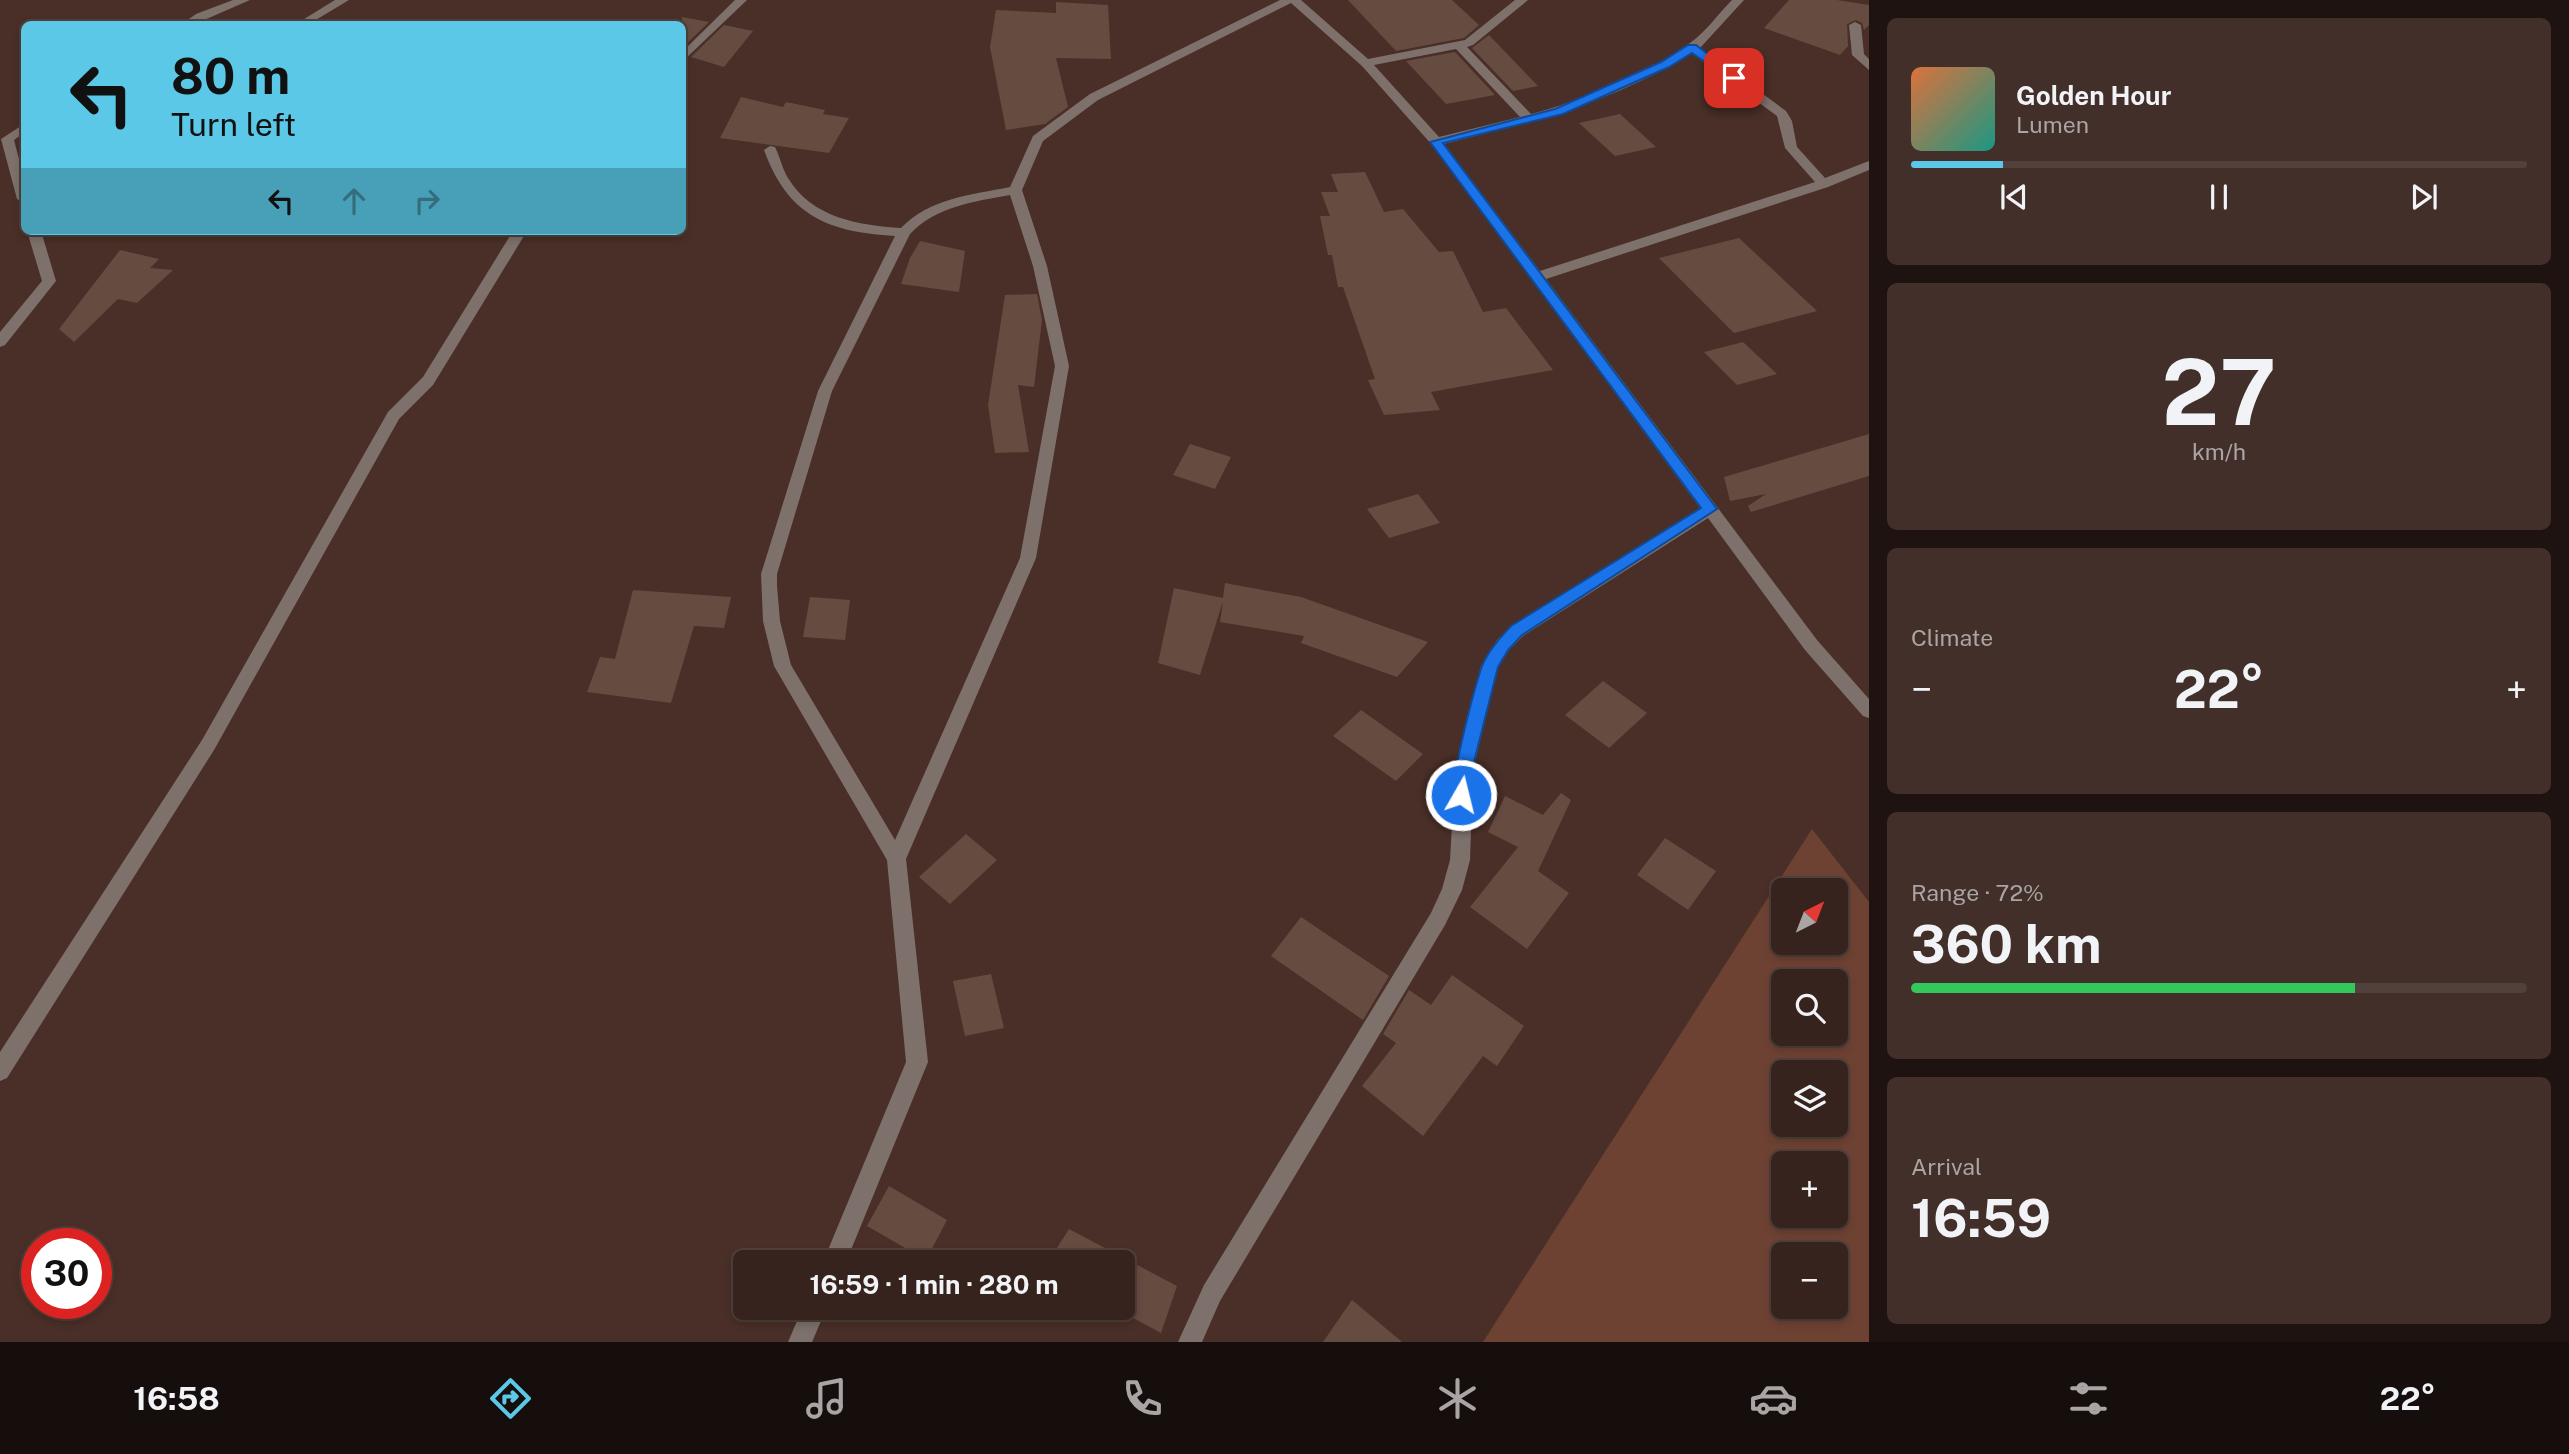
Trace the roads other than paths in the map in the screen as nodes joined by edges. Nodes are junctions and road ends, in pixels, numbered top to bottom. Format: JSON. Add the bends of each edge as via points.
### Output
{"nodes":[{"id":1,"x":244,"y":0,"type":"edge"},
{"id":2,"x":343,"y":0,"type":"edge"},
{"id":3,"x":741,"y":0,"type":"edge"},
{"id":4,"x":1292,"y":0,"type":"edge"},
{"id":5,"x":1522,"y":0,"type":"edge"},
{"id":6,"x":1738,"y":0,"type":"edge"},
{"id":7,"x":200,"y":16,"type":"junction"},
{"id":8,"x":192,"y":21,"type":"edge"},
{"id":9,"x":211,"y":21,"type":"edge"},
{"id":10,"x":307,"y":21,"type":"edge"},
{"id":11,"x":1855,"y":25,"type":"dead end"},
{"id":12,"x":1460,"y":46,"type":"junction"},
{"id":13,"x":1692,"y":48,"type":"junction"},
{"id":14,"x":686,"y":55,"type":"edge"},
{"id":15,"x":1366,"y":63,"type":"junction"},
{"id":16,"x":1869,"y":66,"type":"edge"},
{"id":17,"x":1529,"y":119,"type":"junction"},
{"id":18,"x":21,"y":130,"type":"edge"},
{"id":19,"x":1436,"y":142,"type":"junction"},
{"id":20,"x":4,"y":143,"type":"edge"},
{"id":21,"x":770,"y":150,"type":"dead end"},
{"id":22,"x":1869,"y":165,"type":"edge"},
{"id":23,"x":1824,"y":184,"type":"junction"},
{"id":24,"x":1015,"y":190,"type":"junction"},
{"id":25,"x":21,"y":191,"type":"edge"},
{"id":26,"x":904,"y":232,"type":"junction"},
{"id":27,"x":35,"y":235,"type":"edge"},
{"id":28,"x":518,"y":235,"type":"edge"},
{"id":29,"x":1537,"y":277,"type":"junction"},
{"id":30,"x":0,"y":342,"type":"edge"},
{"id":31,"x":1710,"y":509,"type":"junction"},
{"id":32,"x":1869,"y":711,"type":"edge"},
{"id":33,"x":896,"y":859,"type":"junction"},
{"id":34,"x":0,"y":1071,"type":"edge"},
{"id":35,"x":839,"y":1250,"type":"edge"},
{"id":36,"x":809,"y":1320,"type":"edge"},
{"id":37,"x":800,"y":1342,"type":"edge"},
{"id":38,"x":1190,"y":1342,"type":"edge"}],
"edges":[{"from":1,"to":7,"type":"street"},
{"from":2,"to":10,"type":"street"},
{"from":3,"to":14,"type":"street"},
{"from":4,"to":15,"type":"street"},
{"from":4,"to":24,"type":"street","via":[[1094,97],[1037,139]]},
{"from":5,"to":12,"type":"street"},
{"from":6,"to":13,"type":"street"},
{"from":7,"to":8,"type":"street"},
{"from":7,"to":9,"type":"street"},
{"from":11,"to":16,"type":"street","via":[[1858,55]]},
{"from":12,"to":15,"type":"street"},
{"from":12,"to":17,"type":"street"},
{"from":13,"to":17,"type":"street","via":[[1665,65],[1559,111]]},
{"from":13,"to":23,"type":"street","via":[[1782,114],[1791,148]]},
{"from":15,"to":19,"type":"street"},
{"from":17,"to":19,"type":"street"},
{"from":18,"to":20,"type":"street"},
{"from":19,"to":29,"type":"street"},
{"from":20,"to":25,"type":"street"},
{"from":21,"to":26,"type":"street","via":[[782,180],[811,209],[851,227]]},
{"from":22,"to":23,"type":"street"},
{"from":23,"to":29,"type":"street"},
{"from":24,"to":26,"type":"street","via":[[934,209]]},
{"from":24,"to":33,"type":"street","via":[[1040,266],[1062,366],[1053,421],[1028,558]]},
{"from":26,"to":33,"type":"street","via":[[825,391],[769,574],[767,603],[783,666]]},
{"from":27,"to":30,"type":"street","via":[[49,281]]},
{"from":28,"to":34,"type":"street","via":[[428,381],[393,416],[208,744]]},
{"from":29,"to":31,"type":"street"},
{"from":31,"to":32,"type":"street","via":[[1811,645]]},
{"from":31,"to":38,"type":"street","via":[[1517,631],[1503,645],[1490,666],[1464,770],[1460,860],[1452,890],[1212,1293]]},
{"from":33,"to":35,"type":"street","via":[[917,1062]]},
{"from":36,"to":37,"type":"street"}]}
